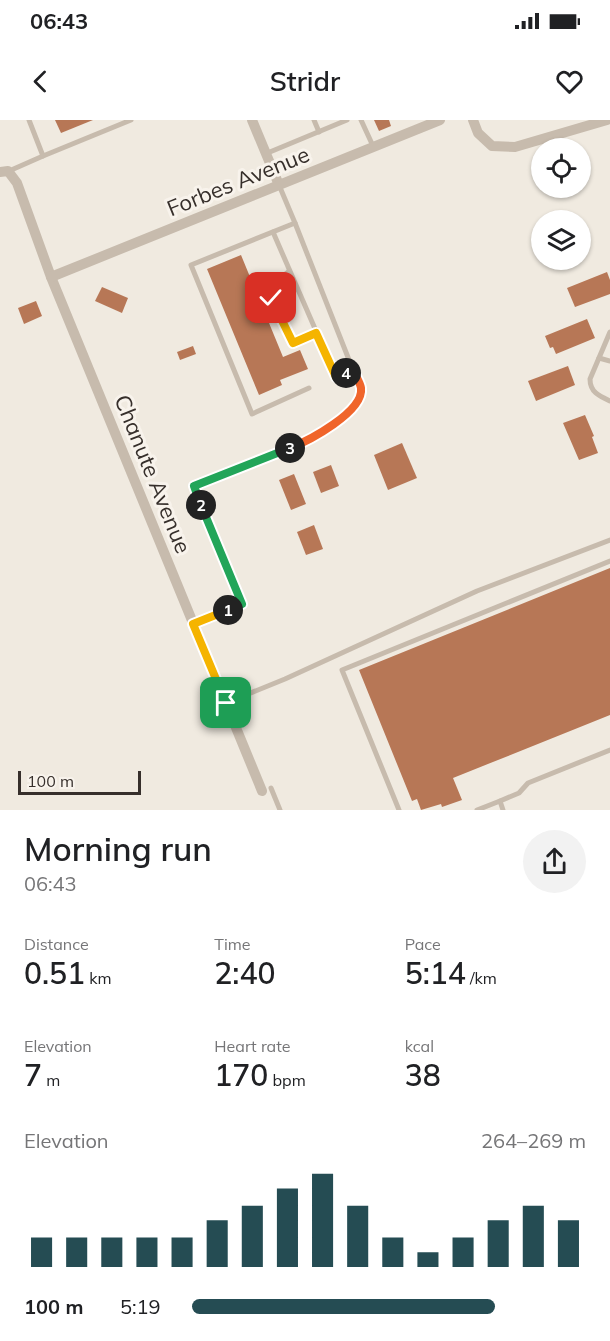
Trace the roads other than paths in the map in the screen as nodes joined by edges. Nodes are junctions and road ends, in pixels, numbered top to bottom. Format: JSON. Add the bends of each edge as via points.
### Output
{"nodes":[{"id":1,"x":28,"y":120,"type":"edge"},
{"id":2,"x":109,"y":120,"type":"edge"},
{"id":3,"x":130,"y":120,"type":"edge"},
{"id":4,"x":252,"y":120,"type":"edge"},
{"id":5,"x":314,"y":120,"type":"edge"},
{"id":6,"x":347,"y":120,"type":"edge"},
{"id":7,"x":362,"y":120,"type":"edge"},
{"id":8,"x":440,"y":120,"type":"edge"},
{"id":9,"x":472,"y":120,"type":"edge"},
{"id":10,"x":607,"y":120,"type":"edge"},
{"id":11,"x":112,"y":128,"type":"junction"},
{"id":12,"x":319,"y":132,"type":"junction"},
{"id":13,"x":373,"y":146,"type":"junction"},
{"id":14,"x":265,"y":154,"type":"junction"},
{"id":15,"x":43,"y":156,"type":"junction"},
{"id":16,"x":4,"y":171,"type":"edge"},
{"id":17,"x":279,"y":185,"type":"junction"},
{"id":18,"x":295,"y":223,"type":"junction"},
{"id":19,"x":273,"y":232,"type":"junction"},
{"id":20,"x":289,"y":271,"type":"junction"},
{"id":21,"x":51,"y":277,"type":"junction"},
{"id":22,"x":610,"y":332,"type":"edge"},
{"id":23,"x":316,"y":333,"type":"junction"},
{"id":24,"x":599,"y":358,"type":"junction"},
{"id":25,"x":610,"y":361,"type":"edge"},
{"id":26,"x":353,"y":370,"type":"junction"},
{"id":27,"x":309,"y":388,"type":"dead end"},
{"id":28,"x":610,"y":401,"type":"edge"},
{"id":29,"x":610,"y":540,"type":"edge"},
{"id":30,"x":610,"y":561,"type":"edge"},
{"id":31,"x":193,"y":624,"type":"junction"},
{"id":32,"x":226,"y":703,"type":"junction"},
{"id":33,"x":610,"y":750,"type":"edge"},
{"id":34,"x":267,"y":789,"type":"joint"},
{"id":35,"x":500,"y":801,"type":"junction"},
{"id":36,"x":280,"y":810,"type":"edge"},
{"id":37,"x":399,"y":810,"type":"edge"},
{"id":38,"x":477,"y":810,"type":"edge"},
{"id":39,"x":503,"y":810,"type":"edge"}],
"edges":[{"from":1,"to":15,"type":"lane"},
{"from":2,"to":11,"type":"lane"},
{"from":3,"to":11,"type":"lane"},
{"from":4,"to":14,"type":"street"},
{"from":5,"to":12,"type":"lane"},
{"from":6,"to":12,"type":"lane"},
{"from":7,"to":13,"type":"lane"},
{"from":8,"to":13,"type":"street","name":"Forbes Avenue"},
{"from":9,"to":10,"type":"street","via":[[478,133],[492,146],[515,147]]},
{"from":11,"to":15,"type":"lane"},
{"from":12,"to":14,"type":"lane"},
{"from":13,"to":17,"type":"street","name":"Forbes Avenue"},
{"from":14,"to":17,"type":"street"},
{"from":15,"to":16,"type":"lane"},
{"from":16,"to":21,"type":"street","name":"Chanute Avenue","via":[[17,183]]},
{"from":17,"to":18,"type":"lane"},
{"from":17,"to":21,"type":"street","name":"Forbes Avenue"},
{"from":18,"to":19,"type":"lane"},
{"from":18,"to":26,"type":"lane"},
{"from":19,"to":20,"type":"lane"},
{"from":19,"to":27,"type":"lane","via":[[191,265],[252,414]]},
{"from":20,"to":23,"type":"lane"},
{"from":20,"to":23,"type":"lane","via":[[275,283],[271,298],[293,343]]},
{"from":21,"to":31,"type":"street","name":"Chanute Avenue"},
{"from":22,"to":24,"type":"lane"},
{"from":23,"to":26,"type":"lane","via":[[336,377]]},
{"from":24,"to":25,"type":"lane"},
{"from":24,"to":28,"type":"lane","via":[[590,385],[597,395]]},
{"from":26,"to":31,"type":"lane","via":[[361,389],[358,399],[335,424],[298,445],[194,486],[242,604]]},
{"from":29,"to":32,"type":"lane","via":[[477,591]]},
{"from":30,"to":37,"type":"lane","via":[[342,670]]},
{"from":31,"to":32,"type":"street","name":"Chanute Avenue"},
{"from":32,"to":34,"type":"street","name":"Chanute Avenue"},
{"from":33,"to":35,"type":"lane","via":[[528,783],[519,793]]},
{"from":34,"to":36,"type":"lane"},
{"from":35,"to":38,"type":"lane"},
{"from":35,"to":39,"type":"lane"}]}
